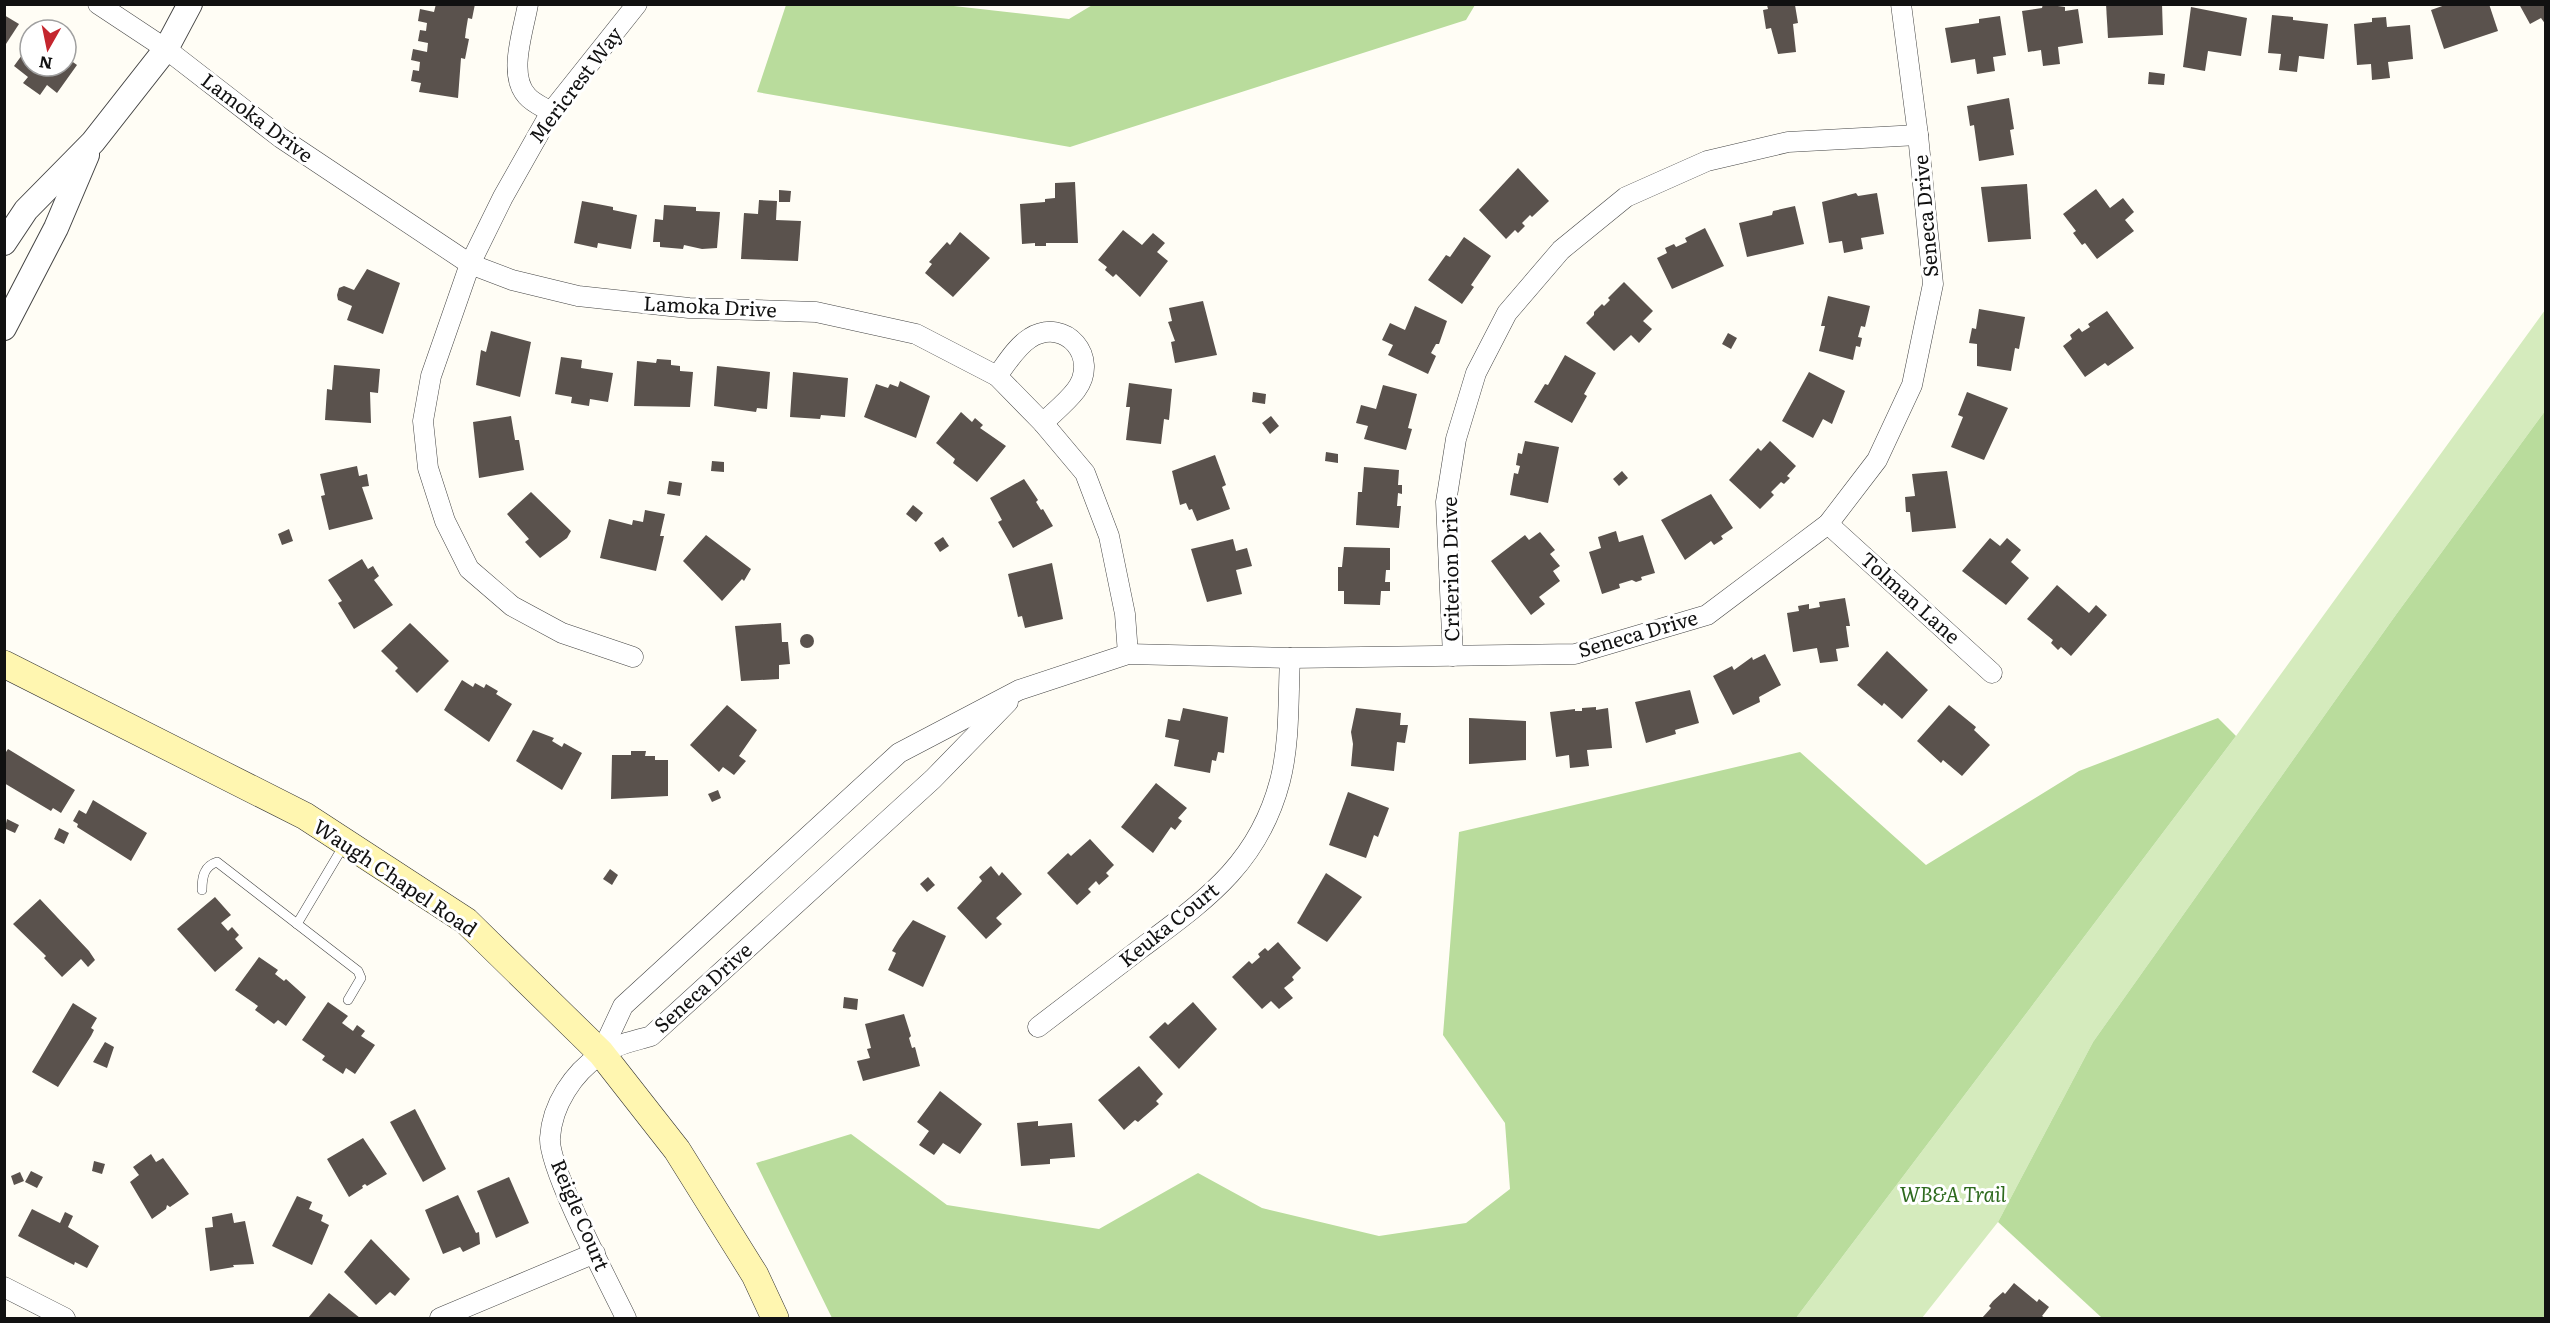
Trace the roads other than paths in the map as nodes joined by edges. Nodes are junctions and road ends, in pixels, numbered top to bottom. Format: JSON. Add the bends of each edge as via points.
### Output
{"nodes":[{"id":1,"x":98,"y":4,"type":"edge"},
{"id":2,"x":190,"y":4,"type":"edge"},
{"id":3,"x":528,"y":4,"type":"edge"},
{"id":4,"x":638,"y":4,"type":"edge"},
{"id":5,"x":1900,"y":4,"type":"edge"},
{"id":6,"x":166,"y":49,"type":"junction"},
{"id":7,"x":551,"y":112,"type":"junction"},
{"id":8,"x":1918,"y":135,"type":"junction"},
{"id":9,"x":93,"y":142,"type":"junction"},
{"id":10,"x":4,"y":243,"type":"edge"},
{"id":11,"x":470,"y":264,"type":"junction"},
{"id":12,"x":4,"y":328,"type":"edge"},
{"id":13,"x":996,"y":376,"type":"junction"},
{"id":14,"x":1043,"y":423,"type":"junction"},
{"id":15,"x":1828,"y":524,"type":"junction"},
{"id":16,"x":1128,"y":654,"type":"junction"},
{"id":17,"x":1453,"y":656,"type":"junction"},
{"id":18,"x":633,"y":657,"type":"dead end"},
{"id":19,"x":1290,"y":658,"type":"junction"},
{"id":20,"x":4,"y":664,"type":"edge"},
{"id":21,"x":1992,"y":673,"type":"dead end"},
{"id":22,"x":1019,"y":690,"type":"junction"},
{"id":23,"x":346,"y":843,"type":"junction"},
{"id":24,"x":202,"y":890,"type":"dead end"},
{"id":25,"x":297,"y":924,"type":"junction"},
{"id":26,"x":348,"y":1000,"type":"dead end"},
{"id":27,"x":1038,"y":1026,"type":"dead end"},
{"id":28,"x":601,"y":1053,"type":"junction"},
{"id":29,"x":595,"y":1252,"type":"junction"},
{"id":30,"x":4,"y":1287,"type":"edge"},
{"id":31,"x":65,"y":1318,"type":"edge"},
{"id":32,"x":440,"y":1318,"type":"edge"},
{"id":33,"x":626,"y":1318,"type":"edge"},
{"id":34,"x":775,"y":1318,"type":"edge"}],
"edges":[{"from":1,"to":6,"type":"street","name":"Lamoka Drive"},
{"from":2,"to":6,"type":"street"},
{"from":3,"to":7,"type":"street","via":[[519,55],[520,82],[529,98]]},
{"from":4,"to":7,"type":"street","name":"Mericrest Way"},
{"from":5,"to":8,"type":"street","name":"Seneca Drive"},
{"from":6,"to":9,"type":"street"},
{"from":6,"to":11,"type":"street","name":"Lamoka Drive","via":[[281,138]]},
{"from":7,"to":11,"type":"street","name":"Mericrest Way"},
{"from":8,"to":15,"type":"street","name":"Seneca Drive","via":[[1933,284],[1912,385],[1877,460]]},
{"from":8,"to":17,"type":"street","name":"Criterion Drive","via":[[1788,142],[1707,160],[1626,197],[1561,250],[1508,313],[1476,373],[1456,439],[1446,502]]},
{"from":9,"to":10,"type":"street","via":[[26,210]]},
{"from":9,"to":12,"type":"street","via":[[57,228]]},
{"from":11,"to":13,"type":"street","name":"Lamoka Drive","via":[[512,280],[578,296],[689,308],[816,312],[916,334]]},
{"from":11,"to":18,"type":"street","name":"Mericrest Way","via":[[431,376],[423,421],[428,468],[445,521],[469,569],[512,606],[562,633]]},
{"from":13,"to":14,"type":"street","name":"Lamoka Drive"},
{"from":13,"to":14,"type":"street","via":[[1030,338],[1059,332],[1074,339],[1084,356],[1084,371],[1077,390]]},
{"from":14,"to":16,"type":"street","name":"Lamoka Drive","via":[[1085,473],[1109,536],[1125,614]]},
{"from":15,"to":17,"type":"street","name":"Seneca Drive","via":[[1707,615],[1575,654]]},
{"from":15,"to":21,"type":"street","name":"Tolman Lane"},
{"from":16,"to":19,"type":"street","name":"Seneca Drive"},
{"from":16,"to":22,"type":"street","name":"Seneca Drive"},
{"from":17,"to":19,"type":"street","name":"Seneca Drive"},
{"from":19,"to":27,"type":"street","name":"Keuka Court","via":[[1287,745],[1280,781],[1266,821],[1239,865],[1212,895]]},
{"from":20,"to":23,"type":"main road","name":"Waugh Chapel Road","via":[[305,816]]},
{"from":22,"to":28,"type":"street","name":"Seneca Drive","via":[[933,779],[651,1036]]},
{"from":22,"to":28,"type":"street","name":"Seneca Drive","via":[[899,753],[622,1006]]},
{"from":23,"to":25,"type":"lane"},
{"from":23,"to":28,"type":"main road","name":"Waugh Chapel Road","via":[[466,921]]},
{"from":24,"to":25,"type":"lane","via":[[202,876],[210,864],[217,862]]},
{"from":25,"to":26,"type":"lane","via":[[358,971],[361,978]]},
{"from":28,"to":29,"type":"street","name":"Reigle Court","via":[[575,1077],[558,1104],[549,1140],[559,1174]]},
{"from":28,"to":34,"type":"main road","name":"Waugh Chapel Road","via":[[677,1150],[755,1275]]},
{"from":29,"to":32,"type":"street"},
{"from":29,"to":33,"type":"street","name":"Reigle Court"},
{"from":30,"to":31,"type":"street"}]}
